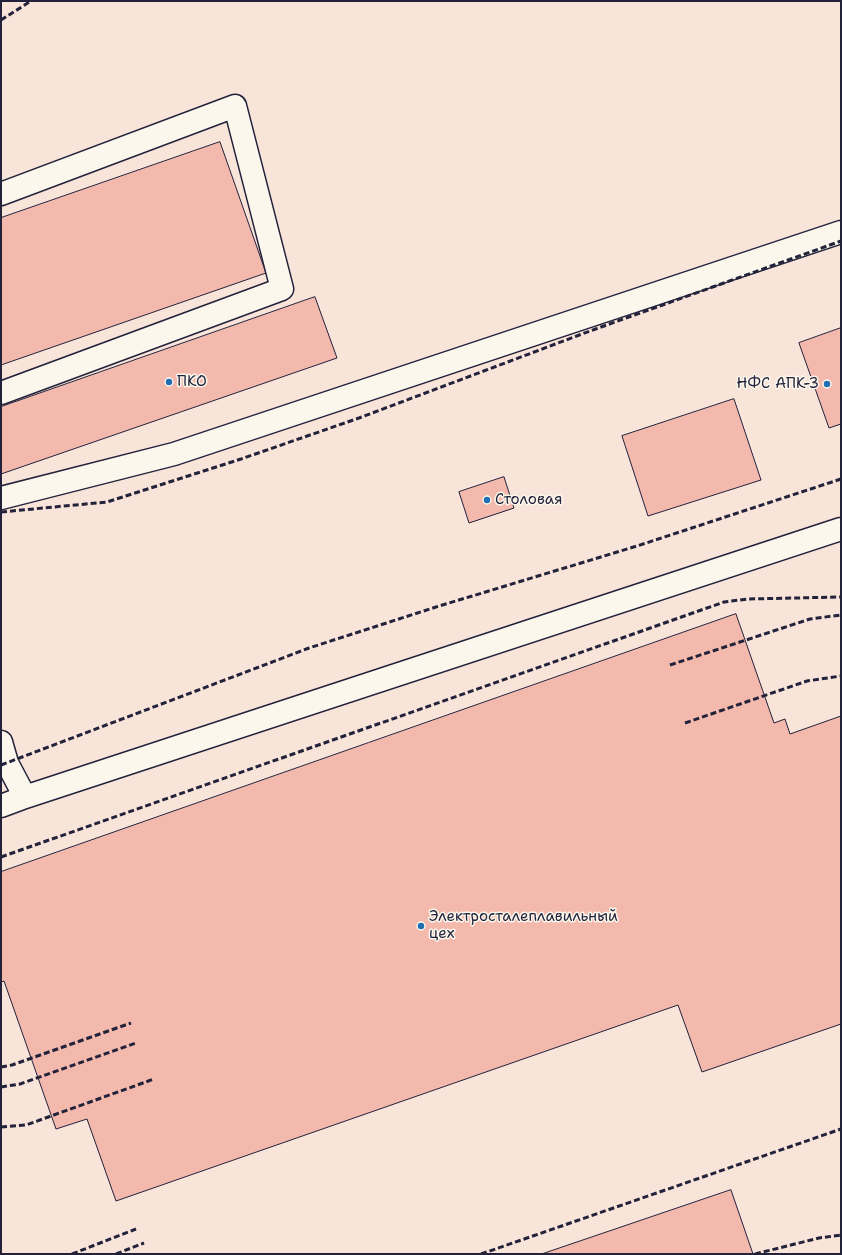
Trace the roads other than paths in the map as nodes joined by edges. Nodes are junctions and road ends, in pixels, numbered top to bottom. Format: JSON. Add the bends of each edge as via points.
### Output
{"nodes":[{"id":1,"x":1,"y":194,"type":"edge"},
{"id":2,"x":841,"y":232,"type":"edge"},
{"id":3,"x":1,"y":393,"type":"edge"},
{"id":4,"x":1,"y":498,"type":"edge"},
{"id":5,"x":841,"y":529,"type":"edge"},
{"id":6,"x":1,"y":742,"type":"edge"},
{"id":7,"x":25,"y":797,"type":"junction"},
{"id":8,"x":1,"y":806,"type":"edge"}],
"edges":[{"from":1,"to":3,"type":"lane","via":[[235,106],[282,288]]},
{"from":2,"to":4,"type":"lane","via":[[174,454]]},
{"from":5,"to":7,"type":"lane"},
{"from":6,"to":7,"type":"lane","via":[[7,763]]},
{"from":7,"to":8,"type":"lane"}]}
